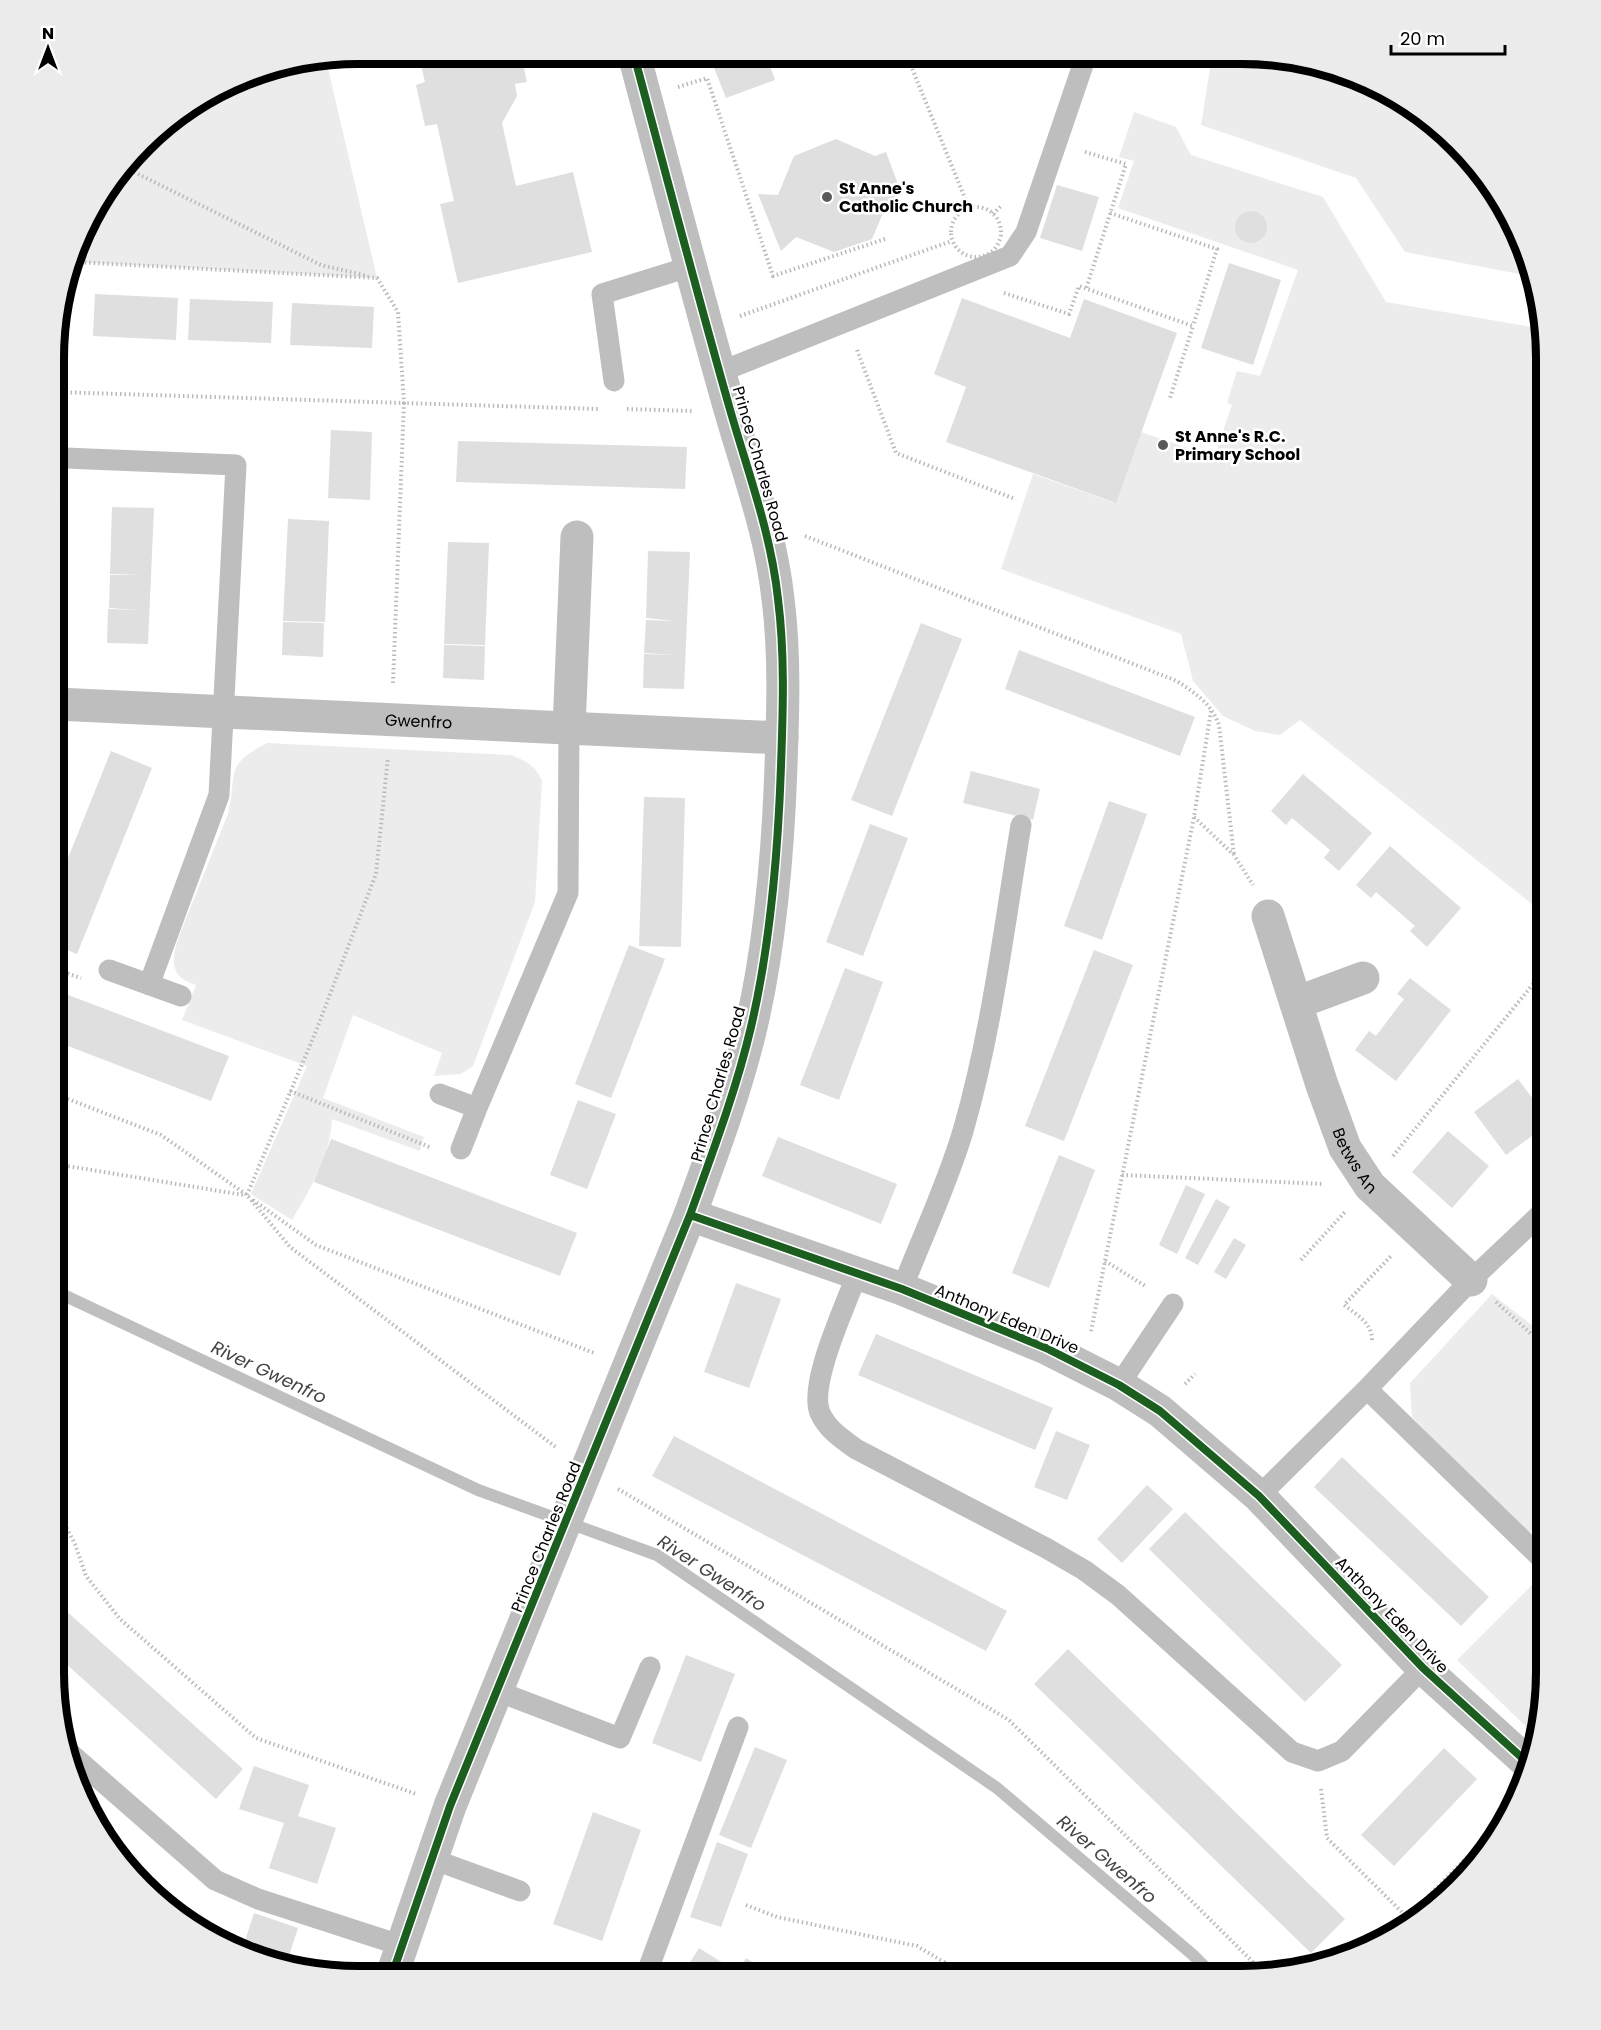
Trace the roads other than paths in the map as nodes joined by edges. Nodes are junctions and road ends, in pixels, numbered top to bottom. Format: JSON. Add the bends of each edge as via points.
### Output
{"nodes":[{"id":1,"x":637,"y":64,"type":"edge"},
{"id":2,"x":1083,"y":64,"type":"edge"},
{"id":3,"x":692,"y":266,"type":"junction"},
{"id":4,"x":720,"y":372,"type":"junction"},
{"id":5,"x":614,"y":381,"type":"dead end"},
{"id":6,"x":64,"y":458,"type":"road end"},
{"id":7,"x":577,"y":537,"type":"dead end"},
{"id":8,"x":64,"y":704,"type":"edge"},
{"id":9,"x":225,"y":712,"type":"junction"},
{"id":10,"x":569,"y":728,"type":"junction"},
{"id":11,"x":782,"y":738,"type":"junction"},
{"id":12,"x":1021,"y":825,"type":"dead end"},
{"id":13,"x":1268,"y":916,"type":"road end"},
{"id":14,"x":108,"y":970,"type":"dead end"},
{"id":15,"x":1363,"y":978,"type":"dead end"},
{"id":16,"x":149,"y":985,"type":"junction"},
{"id":17,"x":181,"y":996,"type":"dead end"},
{"id":18,"x":1296,"y":1003,"type":"junction"},
{"id":19,"x":440,"y":1094,"type":"dead end"},
{"id":20,"x":477,"y":1108,"type":"junction"},
{"id":21,"x":461,"y":1149,"type":"road end"},
{"id":22,"x":690,"y":1215,"type":"junction"},
{"id":23,"x":1536,"y":1218,"type":"edge"},
{"id":24,"x":857,"y":1274,"type":"junction"},
{"id":25,"x":1471,"y":1280,"type":"junction"},
{"id":26,"x":902,"y":1289,"type":"junction"},
{"id":27,"x":1173,"y":1304,"type":"road end"},
{"id":28,"x":1119,"y":1385,"type":"junction"},
{"id":29,"x":1367,"y":1389,"type":"junction"},
{"id":30,"x":1259,"y":1496,"type":"junction"},
{"id":31,"x":1536,"y":1553,"type":"edge"},
{"id":32,"x":650,"y":1667,"type":"dead end"},
{"id":33,"x":1423,"y":1668,"type":"junction"},
{"id":34,"x":497,"y":1691,"type":"junction"},
{"id":35,"x":738,"y":1727,"type":"dead end"},
{"id":36,"x":1523,"y":1759,"type":"edge"},
{"id":37,"x":79,"y":1761,"type":"edge"},
{"id":38,"x":432,"y":1859,"type":"junction"},
{"id":39,"x":520,"y":1891,"type":"dead end"},
{"id":40,"x":397,"y":1961,"type":"edge"},
{"id":41,"x":649,"y":1966,"type":"edge"}],
"edges":[{"from":1,"to":3,"type":"street","name":"Prince Charles Road"},
{"from":2,"to":4,"type":"lane","via":[[1019,246],[1010,256]]},
{"from":3,"to":4,"type":"street","name":"Prince Charles Road"},
{"from":3,"to":5,"type":"lane","via":[[602,294]]},
{"from":4,"to":11,"type":"street","name":"Prince Charles Road","via":[[765,520],[778,597],[783,664]]},
{"from":6,"to":9,"type":"lane","via":[[236,465]]},
{"from":7,"to":10,"type":"street"},
{"from":8,"to":9,"type":"street","name":"Gwenfro"},
{"from":9,"to":10,"type":"street","name":"Gwenfro"},
{"from":9,"to":16,"type":"lane","via":[[219,795]]},
{"from":10,"to":11,"type":"street","name":"Gwenfro"},
{"from":10,"to":20,"type":"lane","via":[[568,893]]},
{"from":11,"to":22,"type":"street","name":"Prince Charles Road","via":[[778,844],[751,1027]]},
{"from":12,"to":26,"type":"lane","via":[[974,1089],[962,1133]]},
{"from":13,"to":18,"type":"street","name":"Betws An"},
{"from":14,"to":16,"type":"lane"},
{"from":15,"to":18,"type":"street"},
{"from":16,"to":17,"type":"lane"},
{"from":18,"to":25,"type":"street","name":"Betws An","via":[[1345,1148],[1370,1186]]},
{"from":19,"to":20,"type":"lane"},
{"from":20,"to":21,"type":"lane"},
{"from":22,"to":24,"type":"street","name":"Anthony Eden Drive"},
{"from":22,"to":34,"type":"street","name":"Prince Charles Road"},
{"from":23,"to":25,"type":"lane"},
{"from":24,"to":26,"type":"street","name":"Anthony Eden Drive"},
{"from":24,"to":33,"type":"lane","via":[[818,1381],[819,1411],[833,1433],[1083,1570],[1126,1601],[1292,1752],[1318,1761],[1342,1752]]},
{"from":25,"to":29,"type":"lane"},
{"from":26,"to":28,"type":"street","name":"Anthony Eden Drive","via":[[1046,1347]]},
{"from":27,"to":28,"type":"lane"},
{"from":28,"to":30,"type":"street","name":"Anthony Eden Drive","via":[[1160,1411]]},
{"from":29,"to":30,"type":"lane"},
{"from":29,"to":31,"type":"lane"},
{"from":30,"to":33,"type":"street","name":"Anthony Eden Drive"},
{"from":32,"to":34,"type":"lane","via":[[620,1738]]},
{"from":33,"to":36,"type":"street","name":"Anthony Eden Drive"},
{"from":34,"to":38,"type":"street","name":"Prince Charles Road"},
{"from":35,"to":41,"type":"lane"},
{"from":37,"to":40,"type":"lane","via":[[215,1880]]},
{"from":38,"to":39,"type":"lane"},
{"from":38,"to":40,"type":"street","name":"Prince Charles Road"}]}
